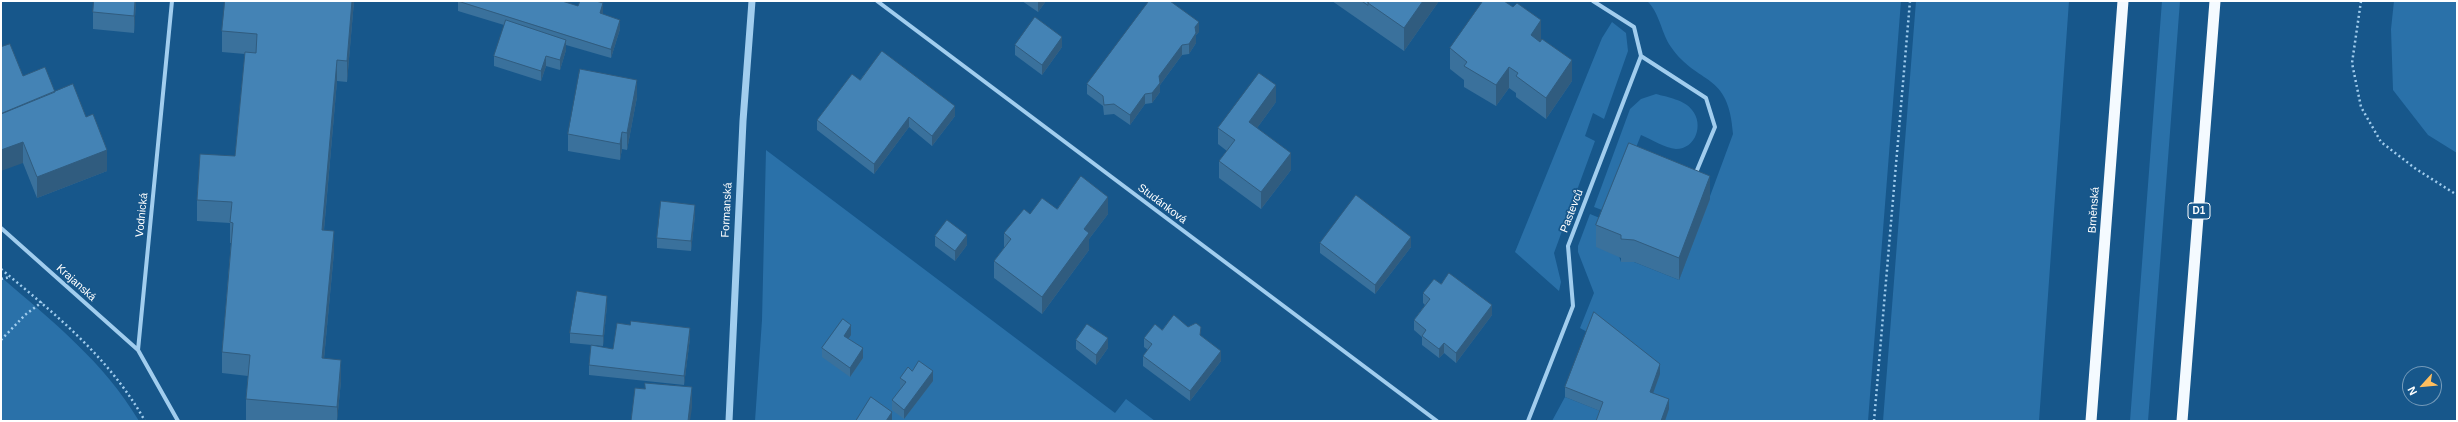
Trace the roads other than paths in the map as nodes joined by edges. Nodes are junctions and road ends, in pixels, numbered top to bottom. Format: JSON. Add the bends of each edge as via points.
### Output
{"nodes":[{"id":1,"x":172,"y":1,"type":"edge"},
{"id":2,"x":752,"y":1,"type":"edge"},
{"id":3,"x":877,"y":1,"type":"edge"},
{"id":4,"x":1593,"y":1,"type":"edge"},
{"id":5,"x":2123,"y":1,"type":"edge"},
{"id":6,"x":2215,"y":1,"type":"edge"},
{"id":7,"x":1641,"y":56,"type":"junction"},
{"id":8,"x":1691,"y":183,"type":"edge"},
{"id":9,"x":1,"y":228,"type":"edge"},
{"id":10,"x":138,"y":350,"type":"junction"},
{"id":11,"x":178,"y":421,"type":"edge"},
{"id":12,"x":729,"y":421,"type":"edge"},
{"id":13,"x":1437,"y":421,"type":"edge"},
{"id":14,"x":1528,"y":421,"type":"edge"},
{"id":15,"x":2092,"y":421,"type":"edge"},
{"id":16,"x":2182,"y":421,"type":"edge"}],
"edges":[{"from":1,"to":10,"type":"street","name":"Vodnická"},
{"from":2,"to":12,"type":"street","name":"Formanská","via":[[743,121]]},
{"from":3,"to":13,"type":"street","name":"Studánková"},
{"from":4,"to":7,"type":"street","via":[[1634,27]]},
{"from":5,"to":15,"type":"highway","name":"Brněnská"},
{"from":6,"to":16,"type":"highway","number":"D1"},
{"from":7,"to":8,"type":"street","via":[[1706,98],[1715,127]]},
{"from":7,"to":14,"type":"street","name":"Pastevců","via":[[1568,246],[1573,306]]},
{"from":9,"to":10,"type":"street","name":"Krajanská"},
{"from":10,"to":11,"type":"street"}]}
